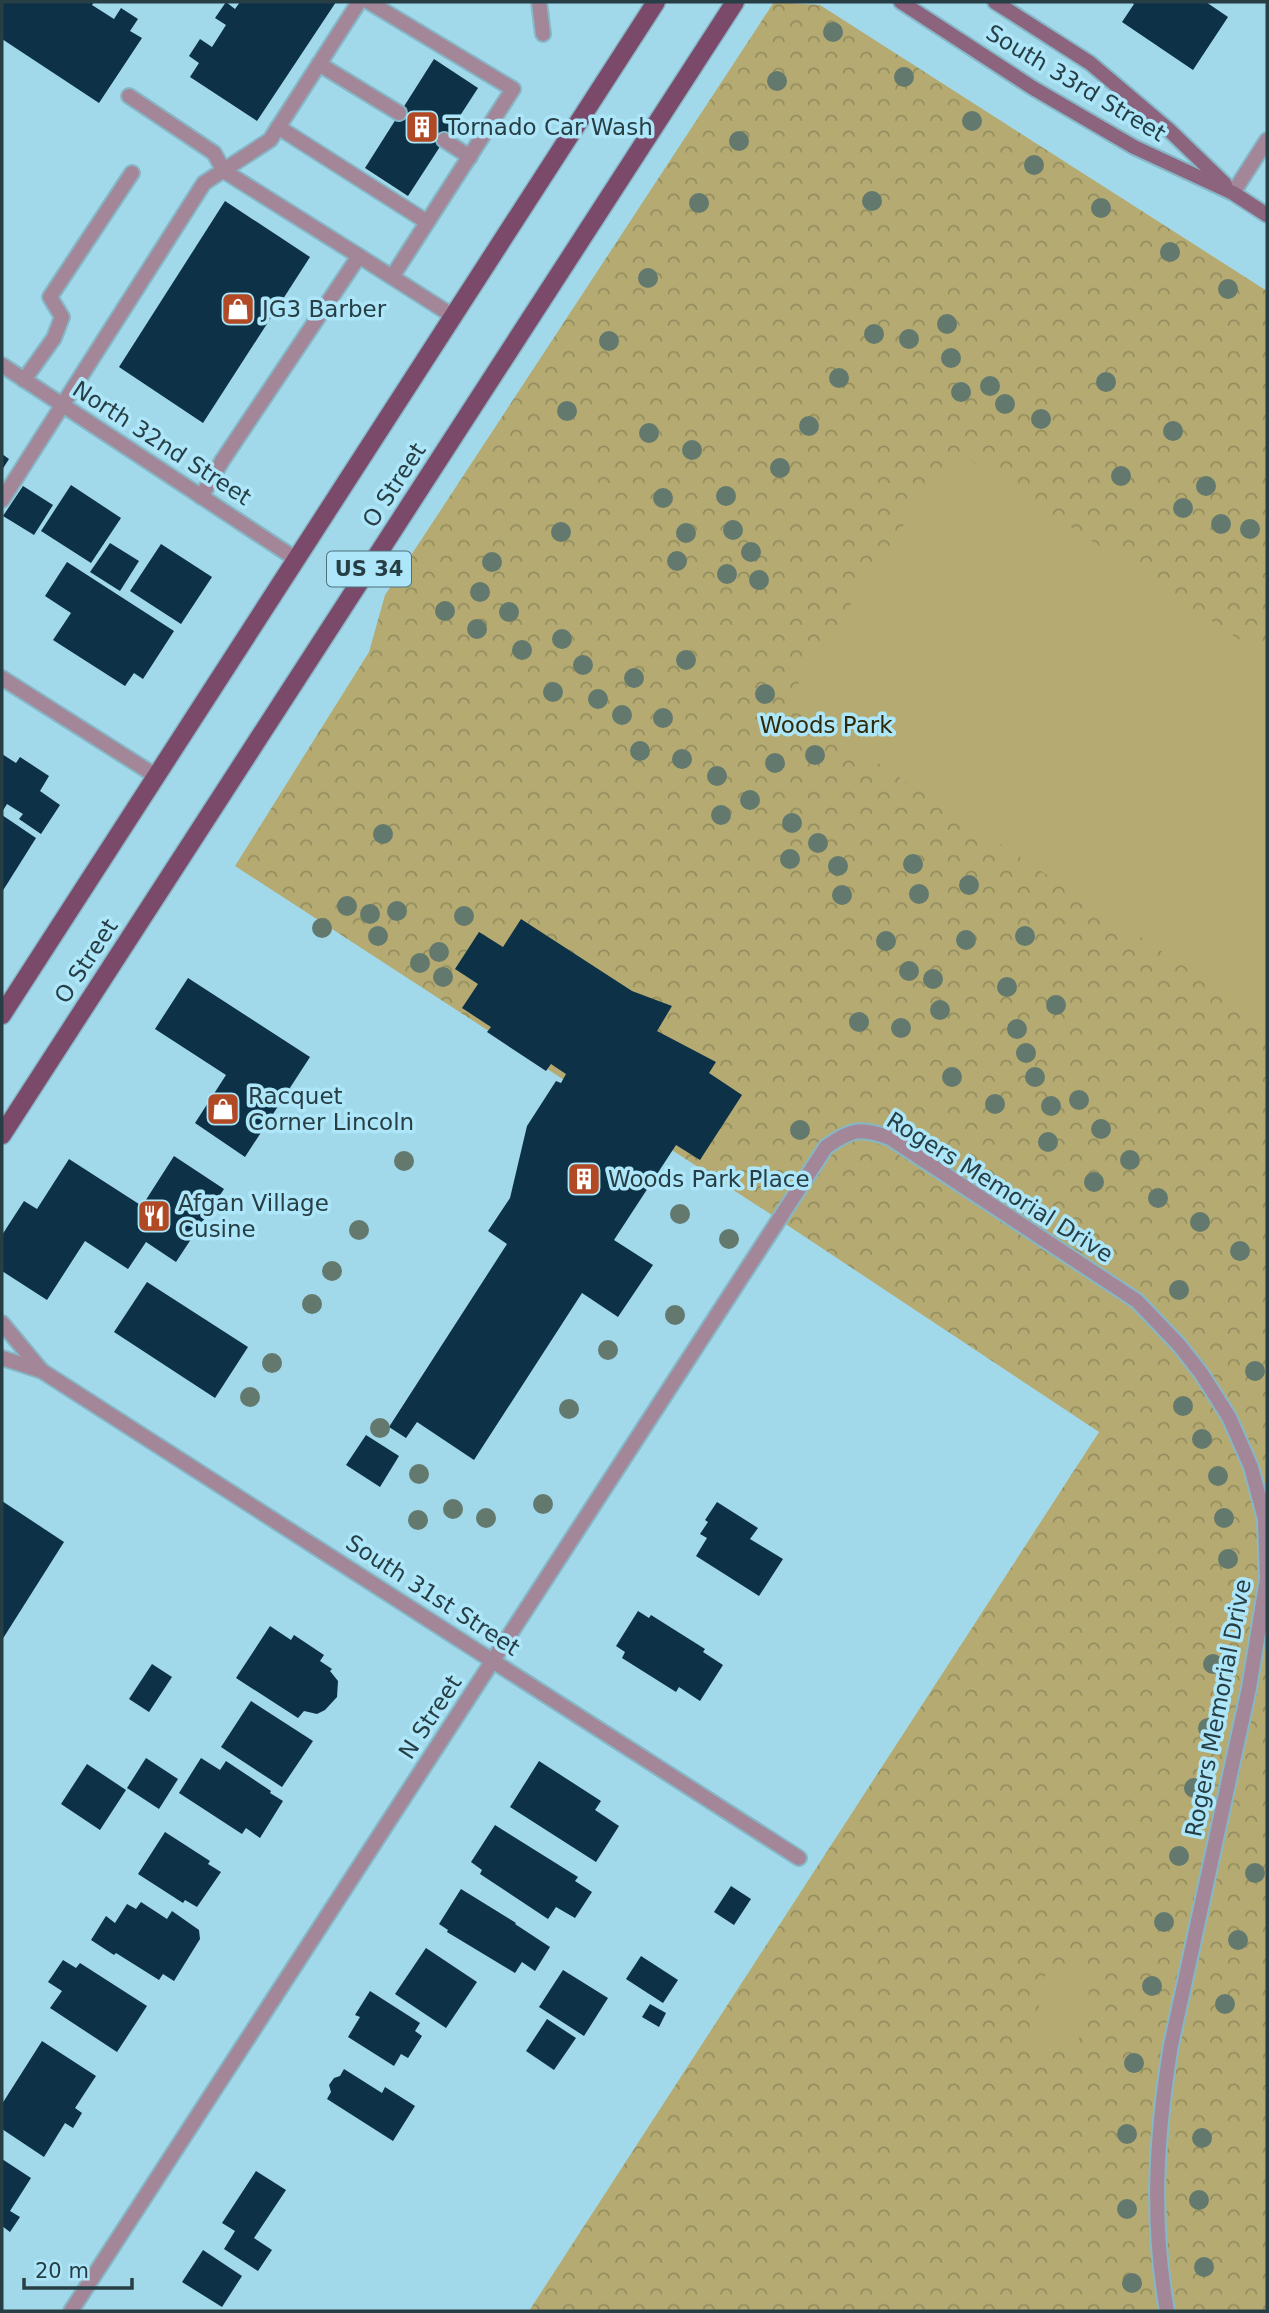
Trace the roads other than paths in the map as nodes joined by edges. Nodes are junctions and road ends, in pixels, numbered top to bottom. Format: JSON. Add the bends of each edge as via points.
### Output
{"nodes":[{"id":1,"x":359,"y":2,"type":"edge"},
{"id":2,"x":369,"y":2,"type":"edge"},
{"id":3,"x":539,"y":2,"type":"edge"},
{"id":4,"x":656,"y":2,"type":"edge"},
{"id":5,"x":734,"y":2,"type":"edge"},
{"id":6,"x":901,"y":2,"type":"edge"},
{"id":7,"x":995,"y":2,"type":"edge"},
{"id":8,"x":543,"y":34,"type":"dead end"},
{"id":9,"x":319,"y":64,"type":"junction"},
{"id":10,"x":128,"y":96,"type":"dead end"},
{"id":11,"x":399,"y":113,"type":"dead end"},
{"id":12,"x":278,"y":127,"type":"junction"},
{"id":13,"x":1267,"y":140,"type":"edge"},
{"id":14,"x":444,"y":141,"type":"dead end"},
{"id":15,"x":470,"y":157,"type":"junction"},
{"id":16,"x":223,"y":171,"type":"junction"},
{"id":17,"x":132,"y":173,"type":"dead end"},
{"id":18,"x":1233,"y":193,"type":"junction"},
{"id":19,"x":1267,"y":215,"type":"edge"},
{"id":20,"x":427,"y":222,"type":"junction"},
{"id":21,"x":359,"y":256,"type":"junction"},
{"id":22,"x":392,"y":277,"type":"junction"},
{"id":23,"x":453,"y":316,"type":"junction"},
{"id":24,"x":2,"y":365,"type":"edge"},
{"id":25,"x":24,"y":380,"type":"junction"},
{"id":26,"x":63,"y":405,"type":"junction"},
{"id":27,"x":201,"y":496,"type":"junction"},
{"id":28,"x":2,"y":500,"type":"edge"},
{"id":29,"x":296,"y":559,"type":"junction"},
{"id":30,"x":2,"y":678,"type":"edge"},
{"id":31,"x":156,"y":776,"type":"junction"},
{"id":32,"x":7,"y":996,"type":"edge"},
{"id":33,"x":2,"y":1016,"type":"edge"},
{"id":34,"x":2,"y":1135,"type":"edge"},
{"id":35,"x":826,"y":1147,"type":"joint"},
{"id":36,"x":2,"y":1324,"type":"edge"},
{"id":37,"x":2,"y":1358,"type":"edge"},
{"id":38,"x":42,"y":1371,"type":"junction"},
{"id":39,"x":493,"y":1660,"type":"junction"},
{"id":40,"x":799,"y":1858,"type":"dead end"},
{"id":41,"x":71,"y":2311,"type":"edge"},
{"id":42,"x":1167,"y":2311,"type":"edge"}],
"edges":[{"from":1,"to":9,"type":"street"},
{"from":2,"to":15,"type":"street","via":[[513,89]]},
{"from":3,"to":8,"type":"street"},
{"from":4,"to":23,"type":"main road","name":"O Street","number":"US 34"},
{"from":5,"to":34,"type":"main road","name":"O Street","number":"US 34"},
{"from":6,"to":18,"type":"main road","name":"South 33rd Street","via":[[1134,147]]},
{"from":7,"to":18,"type":"main road","name":"South 33rd Street","via":[[1090,64],[1168,129]]},
{"from":9,"to":11,"type":"street"},
{"from":9,"to":12,"type":"street"},
{"from":10,"to":16,"type":"street","via":[[214,153]]},
{"from":12,"to":16,"type":"street","via":[[270,140]]},
{"from":12,"to":20,"type":"street"},
{"from":13,"to":18,"type":"street"},
{"from":14,"to":15,"type":"street"},
{"from":15,"to":20,"type":"street"},
{"from":16,"to":21,"type":"street"},
{"from":16,"to":26,"type":"street","via":[[204,183]]},
{"from":17,"to":25,"type":"street","via":[[50,298],[62,317],[54,338]]},
{"from":18,"to":19,"type":"main road","name":"South 33rd Street"},
{"from":20,"to":22,"type":"street"},
{"from":21,"to":22,"type":"street"},
{"from":21,"to":27,"type":"street"},
{"from":22,"to":23,"type":"street"},
{"from":23,"to":29,"type":"main road","name":"O Street","number":"US 34"},
{"from":24,"to":25,"type":"street","name":"North 32nd Street"},
{"from":25,"to":26,"type":"street","name":"North 32nd Street"},
{"from":26,"to":27,"type":"street","name":"North 32nd Street"},
{"from":26,"to":28,"type":"street"},
{"from":27,"to":29,"type":"street","name":"North 32nd Street"},
{"from":29,"to":31,"type":"main road","name":"O Street","number":"US 34"},
{"from":30,"to":31,"type":"street"},
{"from":31,"to":32,"type":"main road","name":"O Street","number":"US 34"},
{"from":32,"to":33,"type":"main road","name":"O Street","number":"US 34"},
{"from":35,"to":39,"type":"street","name":"N Street"},
{"from":35,"to":42,"type":"street","name":"Rogers Memorial Drive","via":[[844,1134],[868,1130],[890,1138],[1137,1301],[1201,1373],[1229,1417],[1251,1467],[1265,1519],[1267,1579],[1249,1688],[1162,2101],[1157,2225]]},
{"from":36,"to":38,"type":"street","name":"South 31st Street"},
{"from":37,"to":38,"type":"street","name":"South 31st Street"},
{"from":38,"to":39,"type":"street","name":"South 31st Street"},
{"from":39,"to":40,"type":"street","name":"South 31st Street"},
{"from":39,"to":41,"type":"street","name":"N Street"}]}
